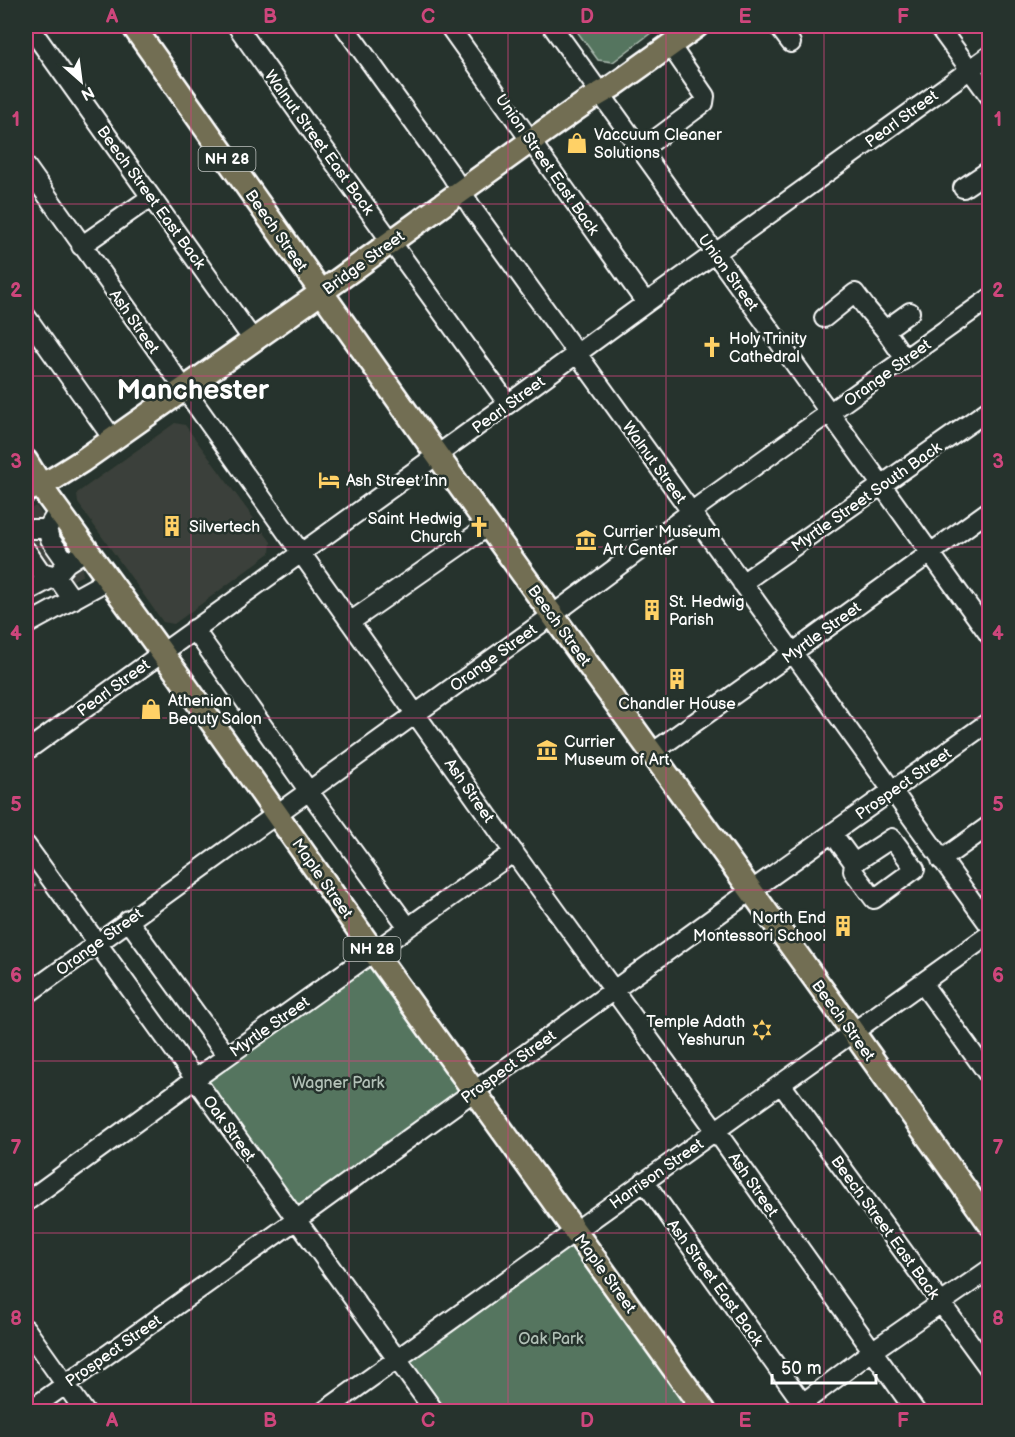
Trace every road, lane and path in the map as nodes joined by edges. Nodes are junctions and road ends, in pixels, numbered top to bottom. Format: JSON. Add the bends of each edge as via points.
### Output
{"nodes":[{"id":1,"x":29,"y":26,"type":"edge"},
{"id":2,"x":133,"y":26,"type":"edge"},
{"id":3,"x":237,"y":26,"type":"edge"},
{"id":4,"x":344,"y":26,"type":"edge"},
{"id":5,"x":449,"y":26,"type":"edge"},
{"id":6,"x":552,"y":26,"type":"edge"},
{"id":7,"x":697,"y":26,"type":"edge"},
{"id":8,"x":778,"y":26,"type":"edge"},
{"id":9,"x":938,"y":26,"type":"edge"},
{"id":10,"x":791,"y":43,"type":"dead end"},
{"id":11,"x":670,"y":45,"type":"junction"},
{"id":12,"x":990,"y":55,"type":"edge"},
{"id":13,"x":970,"y":69,"type":"junction"},
{"id":14,"x":601,"y":93,"type":"junction"},
{"id":15,"x":990,"y":96,"type":"edge"},
{"id":16,"x":532,"y":140,"type":"junction"},
{"id":17,"x":641,"y":150,"type":"junction"},
{"id":18,"x":26,"y":166,"type":"edge"},
{"id":19,"x":990,"y":170,"type":"edge"},
{"id":20,"x":963,"y":188,"type":"dead end"},
{"id":21,"x":461,"y":191,"type":"junction"},
{"id":22,"x":152,"y":197,"type":"junction"},
{"id":23,"x":392,"y":241,"type":"junction"},
{"id":24,"x":81,"y":246,"type":"junction"},
{"id":25,"x":716,"y":253,"type":"junction"},
{"id":26,"x":321,"y":292,"type":"junction"},
{"id":27,"x":990,"y":298,"type":"edge"},
{"id":28,"x":646,"y":303,"type":"junction"},
{"id":29,"x":910,"y":312,"type":"dead end"},
{"id":30,"x":26,"y":316,"type":"edge"},
{"id":31,"x":824,"y":318,"type":"dead end"},
{"id":32,"x":885,"y":330,"type":"junction"},
{"id":33,"x":253,"y":340,"type":"junction"},
{"id":34,"x":577,"y":353,"type":"junction"},
{"id":35,"x":905,"y":358,"type":"junction"},
{"id":36,"x":183,"y":389,"type":"junction"},
{"id":37,"x":508,"y":404,"type":"junction"},
{"id":38,"x":990,"y":409,"type":"edge"},
{"id":39,"x":830,"y":413,"type":"junction"},
{"id":40,"x":113,"y":439,"type":"junction"},
{"id":41,"x":437,"y":455,"type":"junction"},
{"id":42,"x":26,"y":461,"type":"edge"},
{"id":43,"x":882,"y":486,"type":"junction"},
{"id":44,"x":33,"y":488,"type":"edge"},
{"id":45,"x":990,"y":510,"type":"edge"},
{"id":46,"x":691,"y":512,"type":"junction"},
{"id":47,"x":52,"y":520,"type":"junction"},
{"id":48,"x":488,"y":526,"type":"junction"},
{"id":49,"x":26,"y":529,"type":"edge"},
{"id":50,"x":26,"y":550,"type":"edge"},
{"id":51,"x":87,"y":550,"type":"junction"},
{"id":52,"x":301,"y":553,"type":"junction"},
{"id":53,"x":930,"y":554,"type":"junction"},
{"id":54,"x":62,"y":570,"type":"junction"},
{"id":55,"x":107,"y":577,"type":"junction"},
{"id":56,"x":742,"y":583,"type":"junction"},
{"id":57,"x":26,"y":592,"type":"edge"},
{"id":58,"x":73,"y":600,"type":"junction"},
{"id":59,"x":552,"y":614,"type":"junction"},
{"id":60,"x":350,"y":622,"type":"junction"},
{"id":61,"x":986,"y":624,"type":"edge"},
{"id":62,"x":26,"y":625,"type":"edge"},
{"id":63,"x":194,"y":629,"type":"junction"},
{"id":64,"x":162,"y":652,"type":"junction"},
{"id":65,"x":793,"y":653,"type":"junction"},
{"id":66,"x":416,"y":713,"type":"junction"},
{"id":67,"x":990,"y":722,"type":"edge"},
{"id":68,"x":26,"y":751,"type":"edge"},
{"id":69,"x":652,"y":753,"type":"junction"},
{"id":70,"x":308,"y":790,"type":"junction"},
{"id":71,"x":892,"y":791,"type":"junction"},
{"id":72,"x":277,"y":814,"type":"junction"},
{"id":73,"x":990,"y":825,"type":"edge"},
{"id":74,"x":832,"y":833,"type":"junction"},
{"id":75,"x":26,"y":845,"type":"edge"},
{"id":76,"x":514,"y":852,"type":"junction"},
{"id":77,"x":941,"y":860,"type":"junction"},
{"id":78,"x":854,"y":863,"type":"dead end"},
{"id":79,"x":752,"y":891,"type":"junction"},
{"id":80,"x":128,"y":920,"type":"junction"},
{"id":81,"x":990,"y":926,"type":"edge"},
{"id":82,"x":408,"y":927,"type":"junction"},
{"id":83,"x":990,"y":934,"type":"edge"},
{"id":84,"x":98,"y":943,"type":"junction"},
{"id":85,"x":374,"y":952,"type":"junction"},
{"id":86,"x":922,"y":983,"type":"junction"},
{"id":87,"x":613,"y":991,"type":"junction"},
{"id":88,"x":26,"y":994,"type":"edge"},
{"id":89,"x":853,"y":1032,"type":"junction"},
{"id":90,"x":227,"y":1056,"type":"junction"},
{"id":91,"x":990,"y":1077,"type":"edge"},
{"id":92,"x":195,"y":1079,"type":"junction"},
{"id":93,"x":781,"y":1084,"type":"junction"},
{"id":94,"x":474,"y":1091,"type":"junction"},
{"id":95,"x":716,"y":1131,"type":"junction"},
{"id":96,"x":644,"y":1181,"type":"junction"},
{"id":97,"x":26,"y":1202,"type":"edge"},
{"id":98,"x":296,"y":1220,"type":"junction"},
{"id":99,"x":990,"y":1224,"type":"edge"},
{"id":100,"x":575,"y":1230,"type":"junction"},
{"id":101,"x":990,"y":1269,"type":"edge"},
{"id":102,"x":941,"y":1303,"type":"junction"},
{"id":103,"x":26,"y":1329,"type":"edge"},
{"id":104,"x":872,"y":1351,"type":"junction"},
{"id":105,"x":397,"y":1359,"type":"junction"},
{"id":106,"x":990,"y":1370,"type":"edge"},
{"id":107,"x":65,"y":1384,"type":"junction"},
{"id":108,"x":801,"y":1409,"type":"edge"},
{"id":109,"x":27,"y":1412,"type":"edge"},
{"id":110,"x":85,"y":1412,"type":"edge"},
{"id":111,"x":323,"y":1412,"type":"edge"},
{"id":112,"x":435,"y":1412,"type":"edge"},
{"id":113,"x":705,"y":1412,"type":"edge"},
{"id":114,"x":916,"y":1412,"type":"edge"}],
"edges":[{"from":1,"to":22,"type":"street","name":"Beech Street East Back"},
{"from":2,"to":26,"type":"main road","name":"Beech Street","number":"NH 28"},
{"from":3,"to":23,"type":"street","name":"Walnut Street East Back"},
{"from":4,"to":21,"type":"street","name":"Walnut Street"},
{"from":5,"to":16,"type":"street","name":"Union Street East Back"},
{"from":6,"to":14,"type":"street","name":"Union Street"},
{"from":7,"to":11,"type":"main road","name":"Bridge Street"},
{"from":8,"to":10,"type":"street"},
{"from":9,"to":13,"type":"street"},
{"from":11,"to":14,"type":"main road","name":"Bridge Street"},
{"from":11,"to":17,"type":"street","via":[[705,96],[704,103]]},
{"from":12,"to":13,"type":"street","name":"Pearl Street"},
{"from":13,"to":15,"type":"street"},
{"from":13,"to":25,"type":"street","name":"Pearl Street"},
{"from":14,"to":16,"type":"main road","name":"Bridge Street"},
{"from":14,"to":17,"type":"street","name":"Union Street"},
{"from":16,"to":21,"type":"main road","name":"Bridge Street"},
{"from":16,"to":28,"type":"street","name":"Union Street East Back"},
{"from":17,"to":25,"type":"street","name":"Union Street"},
{"from":18,"to":24,"type":"street","name":"Ash Street"},
{"from":19,"to":20,"type":"street"},
{"from":21,"to":23,"type":"main road","name":"Bridge Street"},
{"from":21,"to":34,"type":"street","name":"Walnut Street"},
{"from":22,"to":24,"type":"street"},
{"from":22,"to":33,"type":"street","name":"Beech Street East Back"},
{"from":23,"to":26,"type":"main road","name":"Bridge Street"},
{"from":23,"to":37,"type":"street","name":"Walnut Street East Back"},
{"from":24,"to":36,"type":"street","name":"Ash Street"},
{"from":25,"to":28,"type":"street","name":"Pearl Street"},
{"from":25,"to":39,"type":"street","name":"Union Street"},
{"from":26,"to":33,"type":"main road","name":"Bridge Street"},
{"from":26,"to":41,"type":"main road","name":"Beech Street","number":"NH 28"},
{"from":27,"to":35,"type":"street","name":"Orange Street"},
{"from":28,"to":34,"type":"street","name":"Pearl Street"},
{"from":29,"to":32,"type":"street"},
{"from":30,"to":40,"type":"street"},
{"from":31,"to":32,"type":"street","via":[[855,292]]},
{"from":32,"to":35,"type":"street"},
{"from":33,"to":36,"type":"main road","name":"Bridge Street"},
{"from":34,"to":37,"type":"street","name":"Pearl Street"},
{"from":34,"to":46,"type":"street","name":"Walnut Street"},
{"from":35,"to":39,"type":"street","name":"Orange Street"},
{"from":36,"to":40,"type":"main road","name":"Bridge Street"},
{"from":36,"to":52,"type":"street","name":"Ash Street"},
{"from":37,"to":41,"type":"street","name":"Pearl Street"},
{"from":38,"to":43,"type":"street","name":"Myrtle Street South Back"},
{"from":39,"to":43,"type":"street","name":"Union Street"},
{"from":39,"to":46,"type":"street","name":"Orange Street"},
{"from":40,"to":44,"type":"main road","name":"Bridge Street"},
{"from":41,"to":48,"type":"main road","name":"Beech Street","number":"NH 28"},
{"from":41,"to":52,"type":"street","name":"Pearl Street"},
{"from":42,"to":44,"type":"main road","name":"Maple Street","number":"NH 28"},
{"from":43,"to":53,"type":"street","name":"Union Street"},
{"from":43,"to":56,"type":"street","name":"Myrtle Street South Back"},
{"from":44,"to":47,"type":"main road","name":"Maple Street","number":"NH 28"},
{"from":45,"to":53,"type":"street","name":"Myrtle Street"},
{"from":46,"to":56,"type":"street","name":"Walnut Street"},
{"from":46,"to":59,"type":"street","name":"Orange Street"},
{"from":47,"to":49,"type":"street"},
{"from":47,"to":51,"type":"main road","name":"Maple Street","number":"NH 28"},
{"from":47,"to":54,"type":"street","via":[[50,539]]},
{"from":48,"to":59,"type":"main road","name":"Beech Street","number":"NH 28"},
{"from":48,"to":60,"type":"street"},
{"from":50,"to":54,"type":"street","via":[[41,572]]},
{"from":51,"to":54,"type":"street"},
{"from":51,"to":55,"type":"main road","name":"Maple Street","number":"NH 28"},
{"from":52,"to":60,"type":"street","name":"Ash Street"},
{"from":52,"to":63,"type":"street","name":"Pearl Street"},
{"from":53,"to":61,"type":"street","name":"Union Street"},
{"from":53,"to":65,"type":"street","name":"Myrtle Street"},
{"from":54,"to":57,"type":"street"},
{"from":54,"to":58,"type":"street"},
{"from":55,"to":58,"type":"street"},
{"from":55,"to":64,"type":"main road","name":"Maple Street","number":"NH 28"},
{"from":56,"to":65,"type":"street","name":"Walnut Street"},
{"from":58,"to":62,"type":"street"},
{"from":59,"to":66,"type":"street","name":"Orange Street"},
{"from":59,"to":69,"type":"main road","name":"Beech Street","number":"NH 28"},
{"from":60,"to":66,"type":"street","name":"Ash Street"},
{"from":63,"to":64,"type":"street","name":"Pearl Street"},
{"from":63,"to":70,"type":"street"},
{"from":64,"to":68,"type":"street","name":"Pearl Street"},
{"from":64,"to":72,"type":"main road","name":"Maple Street","number":"NH 28"},
{"from":65,"to":69,"type":"street","name":"Myrtle Street"},
{"from":65,"to":71,"type":"street","name":"Walnut Street"},
{"from":66,"to":70,"type":"street","name":"Orange Street"},
{"from":66,"to":76,"type":"street","name":"Ash Street"},
{"from":67,"to":71,"type":"street","name":"Prospect Street"},
{"from":69,"to":79,"type":"main road","name":"Beech Street","number":"NH 28"},
{"from":70,"to":72,"type":"street","name":"Orange Street"},
{"from":70,"to":82,"type":"street"},
{"from":71,"to":74,"type":"street","name":"Prospect Street"},
{"from":71,"to":77,"type":"street","name":"Walnut Street"},
{"from":72,"to":80,"type":"street","name":"Orange Street"},
{"from":72,"to":85,"type":"main road","name":"Maple Street","number":"NH 28"},
{"from":73,"to":77,"type":"street"},
{"from":74,"to":78,"type":"street"},
{"from":74,"to":79,"type":"street","name":"Prospect Street"},
{"from":75,"to":84,"type":"street","name":"Oak Street"},
{"from":76,"to":82,"type":"street","name":"Myrtle Street"},
{"from":76,"to":87,"type":"street","name":"Ash Street"},
{"from":77,"to":81,"type":"street","name":"Walnut Street"},
{"from":79,"to":87,"type":"street","name":"Prospect Street"},
{"from":79,"to":89,"type":"main road","name":"Beech Street","number":"NH 28"},
{"from":80,"to":84,"type":"street","name":"Orange Street"},
{"from":80,"to":90,"type":"street"},
{"from":82,"to":85,"type":"street","name":"Myrtle Street"},
{"from":83,"to":86,"type":"street","name":"Harrison Street"},
{"from":84,"to":88,"type":"street","name":"Orange Street"},
{"from":84,"to":92,"type":"street","name":"Oak Street"},
{"from":85,"to":90,"type":"street","name":"Myrtle Street"},
{"from":85,"to":94,"type":"main road","name":"Maple Street","number":"NH 28"},
{"from":86,"to":89,"type":"street","name":"Harrison Street"},
{"from":86,"to":91,"type":"street"},
{"from":87,"to":94,"type":"street","name":"Prospect Street"},
{"from":87,"to":95,"type":"street","name":"Ash Street"},
{"from":89,"to":93,"type":"street","name":"Harrison Street"},
{"from":89,"to":99,"type":"main road","name":"Beech Street","number":"NH 28"},
{"from":90,"to":92,"type":"street","name":"Myrtle Street"},
{"from":92,"to":97,"type":"street","name":"Myrtle Street"},
{"from":92,"to":98,"type":"street","name":"Oak Street"},
{"from":93,"to":95,"type":"street","name":"Harrison Street"},
{"from":93,"to":102,"type":"street","name":"Beech Street East Back"},
{"from":94,"to":98,"type":"street","name":"Prospect Street"},
{"from":94,"to":100,"type":"main road","name":"Maple Street","number":"NH 28"},
{"from":95,"to":96,"type":"street","name":"Harrison Street"},
{"from":95,"to":104,"type":"street","name":"Ash Street"},
{"from":96,"to":100,"type":"street","name":"Harrison Street"},
{"from":96,"to":108,"type":"street","name":"Ash Street East Back"},
{"from":98,"to":105,"type":"street","name":"Oak Street"},
{"from":98,"to":107,"type":"street","name":"Prospect Street"},
{"from":100,"to":105,"type":"street","name":"Harrison Street"},
{"from":100,"to":113,"type":"main road","name":"Maple Street","number":"NH 28"},
{"from":101,"to":102,"type":"street"},
{"from":102,"to":104,"type":"street"},
{"from":102,"to":106,"type":"street","name":"Beech Street East Back"},
{"from":103,"to":107,"type":"street"},
{"from":104,"to":108,"type":"street"},
{"from":104,"to":114,"type":"street","name":"Ash Street"},
{"from":105,"to":111,"type":"street","name":"Harrison Street"},
{"from":105,"to":112,"type":"street","name":"Oak Street"},
{"from":107,"to":109,"type":"street","name":"Prospect Street"},
{"from":107,"to":110,"type":"street"}]}
